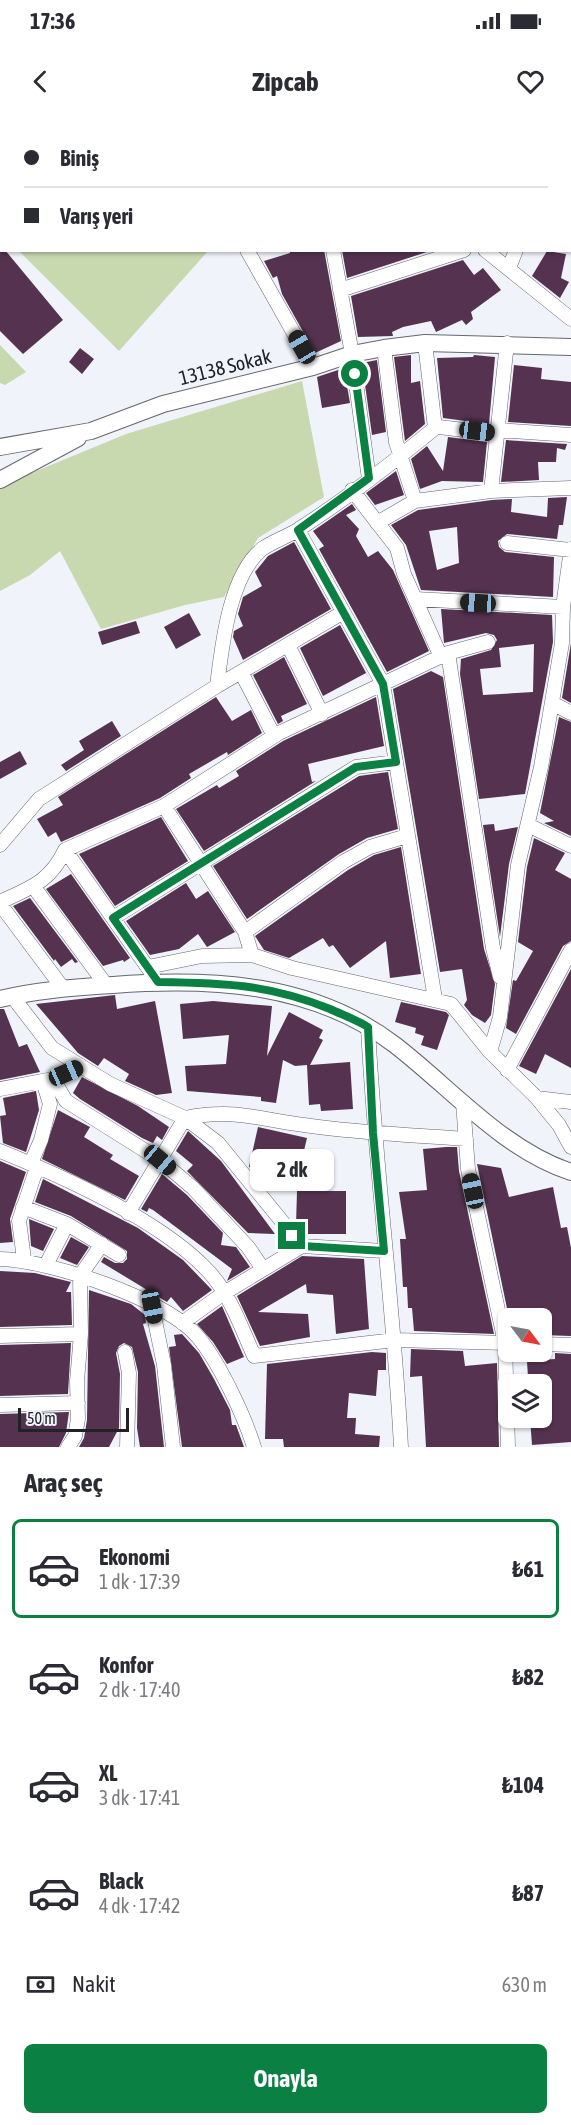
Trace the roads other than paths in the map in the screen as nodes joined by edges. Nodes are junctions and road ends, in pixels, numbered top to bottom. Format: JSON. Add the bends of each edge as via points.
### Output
{"nodes":[{"id":1,"x":248,"y":252,"type":"edge"},
{"id":2,"x":333,"y":252,"type":"edge"},
{"id":3,"x":458,"y":252,"type":"edge"},
{"id":4,"x":487,"y":252,"type":"edge"},
{"id":5,"x":515,"y":252,"type":"edge"},
{"id":6,"x":509,"y":268,"type":"junction"},
{"id":7,"x":340,"y":290,"type":"junction"},
{"id":8,"x":571,"y":319,"type":"edge"},
{"id":9,"x":425,"y":343,"type":"junction"},
{"id":10,"x":507,"y":343,"type":"junction"},
{"id":11,"x":571,"y":347,"type":"edge"},
{"id":12,"x":384,"y":348,"type":"junction"},
{"id":13,"x":352,"y":354,"type":"junction"},
{"id":14,"x":313,"y":367,"type":"junction"},
{"id":15,"x":435,"y":428,"type":"junction"},
{"id":16,"x":92,"y":431,"type":"junction"},
{"id":17,"x":497,"y":432,"type":"junction"},
{"id":18,"x":571,"y":435,"type":"edge"},
{"id":19,"x":0,"y":447,"type":"edge"},
{"id":20,"x":400,"y":456,"type":"junction"},
{"id":21,"x":369,"y":478,"type":"junction"},
{"id":22,"x":0,"y":480,"type":"edge"},
{"id":23,"x":571,"y":488,"type":"edge"},
{"id":24,"x":352,"y":490,"type":"junction"},
{"id":25,"x":491,"y":491,"type":"junction"},
{"id":26,"x":415,"y":501,"type":"junction"},
{"id":27,"x":377,"y":522,"type":"junction"},
{"id":28,"x":298,"y":530,"type":"junction"},
{"id":29,"x":507,"y":543,"type":"dead end"},
{"id":30,"x":571,"y":550,"type":"edge"},
{"id":31,"x":415,"y":599,"type":"junction"},
{"id":32,"x":563,"y":607,"type":"junction"},
{"id":33,"x":342,"y":613,"type":"junction"},
{"id":34,"x":488,"y":642,"type":"dead end"},
{"id":35,"x":288,"y":645,"type":"junction"},
{"id":36,"x":444,"y":655,"type":"junction"},
{"id":37,"x":241,"y":672,"type":"junction"},
{"id":38,"x":383,"y":684,"type":"junction"},
{"id":39,"x":217,"y":686,"type":"junction"},
{"id":40,"x":552,"y":703,"type":"junction"},
{"id":41,"x":571,"y":713,"type":"edge"},
{"id":42,"x":322,"y":714,"type":"junction"},
{"id":43,"x":274,"y":736,"type":"junction"},
{"id":44,"x":396,"y":762,"type":"junction"},
{"id":45,"x":164,"y":806,"type":"junction"},
{"id":46,"x":528,"y":825,"type":"junction"},
{"id":47,"x":407,"y":836,"type":"junction"},
{"id":48,"x":0,"y":844,"type":"edge"},
{"id":49,"x":571,"y":846,"type":"edge"},
{"id":50,"x":65,"y":850,"type":"junction"},
{"id":51,"x":200,"y":863,"type":"junction"},
{"id":52,"x":33,"y":886,"type":"junction"},
{"id":53,"x":0,"y":903,"type":"edge"},
{"id":54,"x":113,"y":918,"type":"junction"},
{"id":55,"x":245,"y":932,"type":"junction"},
{"id":56,"x":571,"y":950,"type":"edge"},
{"id":57,"x":252,"y":955,"type":"junction"},
{"id":58,"x":148,"y":968,"type":"junction"},
{"id":59,"x":158,"y":982,"type":"junction"},
{"id":60,"x":502,"y":984,"type":"junction"},
{"id":61,"x":106,"y":985,"type":"junction"},
{"id":62,"x":62,"y":987,"type":"junction"},
{"id":63,"x":6,"y":998,"type":"edge"},
{"id":64,"x":435,"y":999,"type":"junction"},
{"id":65,"x":368,"y":1027,"type":"junction"},
{"id":66,"x":490,"y":1052,"type":"junction"},
{"id":67,"x":79,"y":1067,"type":"junction"},
{"id":68,"x":507,"y":1070,"type":"junction"},
{"id":69,"x":48,"y":1080,"type":"junction"},
{"id":70,"x":0,"y":1089,"type":"edge"},
{"id":71,"x":537,"y":1098,"type":"junction"},
{"id":72,"x":570,"y":1099,"type":"edge"},
{"id":73,"x":463,"y":1102,"type":"junction"},
{"id":74,"x":185,"y":1118,"type":"junction"},
{"id":75,"x":373,"y":1133,"type":"junction"},
{"id":76,"x":466,"y":1139,"type":"junction"},
{"id":77,"x":571,"y":1147,"type":"edge"},
{"id":78,"x":0,"y":1151,"type":"edge"},
{"id":79,"x":160,"y":1160,"type":"junction"},
{"id":80,"x":34,"y":1165,"type":"junction"},
{"id":81,"x":571,"y":1172,"type":"edge"},
{"id":82,"x":23,"y":1207,"type":"junction"},
{"id":83,"x":128,"y":1213,"type":"junction"},
{"id":84,"x":67,"y":1224,"type":"junction"},
{"id":85,"x":102,"y":1244,"type":"junction"},
{"id":86,"x":302,"y":1246,"type":"junction"},
{"id":87,"x":384,"y":1251,"type":"junction"},
{"id":88,"x":119,"y":1255,"type":"dead end"},
{"id":89,"x":0,"y":1259,"type":"edge"},
{"id":90,"x":24,"y":1259,"type":"junction"},
{"id":91,"x":46,"y":1265,"type":"junction"},
{"id":92,"x":263,"y":1269,"type":"junction"},
{"id":93,"x":80,"y":1276,"type":"junction"},
{"id":94,"x":224,"y":1293,"type":"junction"},
{"id":95,"x":152,"y":1306,"type":"junction"},
{"id":96,"x":499,"y":1308,"type":"edge"},
{"id":97,"x":182,"y":1323,"type":"junction"},
{"id":98,"x":81,"y":1334,"type":"junction"},
{"id":99,"x":0,"y":1336,"type":"edge"},
{"id":100,"x":395,"y":1340,"type":"junction"},
{"id":101,"x":498,"y":1343,"type":"edge"},
{"id":102,"x":552,"y":1344,"type":"edge"},
{"id":103,"x":571,"y":1344,"type":"edge"},
{"id":104,"x":124,"y":1352,"type":"dead end"},
{"id":105,"x":507,"y":1362,"type":"edge"},
{"id":106,"x":78,"y":1403,"type":"junction"},
{"id":107,"x":0,"y":1405,"type":"edge"},
{"id":108,"x":68,"y":1447,"type":"edge"},
{"id":109,"x":127,"y":1447,"type":"edge"},
{"id":110,"x":173,"y":1447,"type":"edge"},
{"id":111,"x":254,"y":1447,"type":"edge"},
{"id":112,"x":402,"y":1447,"type":"edge"},
{"id":113,"x":508,"y":1447,"type":"edge"}],
"edges":[{"from":1,"to":14,"type":"street"},
{"from":2,"to":7,"type":"street"},
{"from":3,"to":7,"type":"street"},
{"from":4,"to":6,"type":"street"},
{"from":5,"to":6,"type":"street"},
{"from":6,"to":8,"type":"street"},
{"from":7,"to":13,"type":"street"},
{"from":9,"to":10,"type":"street","name":"13138 Sokak"},
{"from":9,"to":12,"type":"street","name":"13138 Sokak"},
{"from":9,"to":15,"type":"street"},
{"from":10,"to":11,"type":"street","name":"13138 Sokak"},
{"from":10,"to":17,"type":"street"},
{"from":12,"to":13,"type":"street","name":"13138 Sokak"},
{"from":12,"to":20,"type":"street"},
{"from":13,"to":14,"type":"street","name":"13138 Sokak"},
{"from":13,"to":21,"type":"street"},
{"from":14,"to":16,"type":"street","name":"13138 Sokak","via":[[164,404]]},
{"from":15,"to":17,"type":"street"},
{"from":15,"to":20,"type":"street"},
{"from":16,"to":19,"type":"street","name":"13138 Sokak"},
{"from":16,"to":22,"type":"street"},
{"from":17,"to":18,"type":"street"},
{"from":17,"to":25,"type":"street"},
{"from":20,"to":21,"type":"street"},
{"from":20,"to":26,"type":"street"},
{"from":21,"to":24,"type":"street"},
{"from":23,"to":25,"type":"street"},
{"from":24,"to":27,"type":"street"},
{"from":24,"to":28,"type":"street"},
{"from":25,"to":26,"type":"street"},
{"from":26,"to":27,"type":"street"},
{"from":27,"to":31,"type":"street","via":[[397,548]]},
{"from":28,"to":33,"type":"street"},
{"from":28,"to":39,"type":"street","via":[[262,549],[246,571],[234,597],[222,643]]},
{"from":29,"to":30,"type":"street"},
{"from":30,"to":32,"type":"street"},
{"from":31,"to":32,"type":"street"},
{"from":31,"to":36,"type":"street"},
{"from":32,"to":40,"type":"street","via":[[562,643]]},
{"from":33,"to":35,"type":"street"},
{"from":33,"to":38,"type":"street"},
{"from":34,"to":36,"type":"street"},
{"from":35,"to":37,"type":"street"},
{"from":35,"to":42,"type":"street"},
{"from":36,"to":38,"type":"street"},
{"from":36,"to":60,"type":"street"},
{"from":37,"to":39,"type":"street"},
{"from":37,"to":43,"type":"street"},
{"from":38,"to":42,"type":"street"},
{"from":38,"to":44,"type":"street"},
{"from":39,"to":48,"type":"street","via":[[39,799]]},
{"from":40,"to":41,"type":"street"},
{"from":40,"to":46,"type":"street"},
{"from":42,"to":43,"type":"street"},
{"from":43,"to":45,"type":"street"},
{"from":44,"to":47,"type":"street"},
{"from":44,"to":51,"type":"street","via":[[356,767]]},
{"from":45,"to":50,"type":"street"},
{"from":45,"to":51,"type":"street"},
{"from":46,"to":49,"type":"street"},
{"from":46,"to":60,"type":"street","via":[[518,866]]},
{"from":47,"to":55,"type":"street","via":[[370,847],[343,862]]},
{"from":47,"to":64,"type":"street"},
{"from":50,"to":52,"type":"street","via":[[57,867]]},
{"from":50,"to":54,"type":"street"},
{"from":51,"to":54,"type":"street"},
{"from":51,"to":55,"type":"street"},
{"from":52,"to":53,"type":"street"},
{"from":52,"to":61,"type":"street"},
{"from":53,"to":62,"type":"street"},
{"from":54,"to":58,"type":"street"},
{"from":55,"to":57,"type":"street"},
{"from":56,"to":68,"type":"street"},
{"from":57,"to":58,"type":"street","via":[[202,956]]},
{"from":57,"to":64,"type":"street","via":[[349,982]]},
{"from":58,"to":59,"type":"street"},
{"from":59,"to":61,"type":"street"},
{"from":59,"to":65,"type":"street","via":[[238,984],[274,990],[304,998]]},
{"from":60,"to":66,"type":"street","via":[[500,1017]]},
{"from":61,"to":62,"type":"street"},
{"from":62,"to":63,"type":"street"},
{"from":63,"to":67,"type":"street","via":[[52,1048]]},
{"from":64,"to":66,"type":"street","via":[[451,1004]]},
{"from":65,"to":73,"type":"street"},
{"from":65,"to":75,"type":"street"},
{"from":66,"to":68,"type":"street"},
{"from":67,"to":69,"type":"street"},
{"from":67,"to":74,"type":"street"},
{"from":68,"to":71,"type":"street"},
{"from":69,"to":70,"type":"street"},
{"from":69,"to":79,"type":"street","via":[[66,1101]]},
{"from":69,"to":80,"type":"street","via":[[50,1104]]},
{"from":71,"to":72,"type":"street"},
{"from":71,"to":77,"type":"street"},
{"from":73,"to":76,"type":"street"},
{"from":73,"to":81,"type":"street","via":[[521,1149]]},
{"from":74,"to":75,"type":"street","via":[[213,1112],[249,1114]]},
{"from":74,"to":79,"type":"street"},
{"from":74,"to":86,"type":"street","via":[[218,1143]]},
{"from":75,"to":76,"type":"street"},
{"from":75,"to":87,"type":"street"},
{"from":76,"to":96,"type":"street","via":[[468,1169]]},
{"from":78,"to":80,"type":"street"},
{"from":79,"to":83,"type":"street"},
{"from":79,"to":92,"type":"street","via":[[193,1188],[248,1247]]},
{"from":80,"to":82,"type":"street"},
{"from":80,"to":83,"type":"street"},
{"from":82,"to":84,"type":"street"},
{"from":82,"to":90,"type":"street","via":[[19,1221]]},
{"from":83,"to":94,"type":"street","via":[[178,1245],[209,1272]]},
{"from":84,"to":85,"type":"street"},
{"from":84,"to":91,"type":"street"},
{"from":85,"to":88,"type":"street"},
{"from":85,"to":93,"type":"street"},
{"from":86,"to":87,"type":"street"},
{"from":86,"to":92,"type":"street"},
{"from":87,"to":100,"type":"street"},
{"from":89,"to":90,"type":"street"},
{"from":90,"to":91,"type":"street"},
{"from":91,"to":93,"type":"street"},
{"from":92,"to":94,"type":"street"},
{"from":93,"to":95,"type":"street"},
{"from":93,"to":98,"type":"street"},
{"from":94,"to":97,"type":"street"},
{"from":94,"to":100,"type":"street","via":[[254,1356]]},
{"from":95,"to":97,"type":"street"},
{"from":95,"to":110,"type":"street","via":[[164,1365]]},
{"from":97,"to":111,"type":"street","via":[[198,1336]]},
{"from":98,"to":99,"type":"street"},
{"from":98,"to":106,"type":"street"},
{"from":100,"to":101,"type":"street"},
{"from":100,"to":112,"type":"street"},
{"from":102,"to":103,"type":"street"},
{"from":104,"to":109,"type":"street","via":[[129,1373]]},
{"from":105,"to":113,"type":"street"},
{"from":106,"to":107,"type":"street"},
{"from":106,"to":108,"type":"street","via":[[75,1436]]}]}
